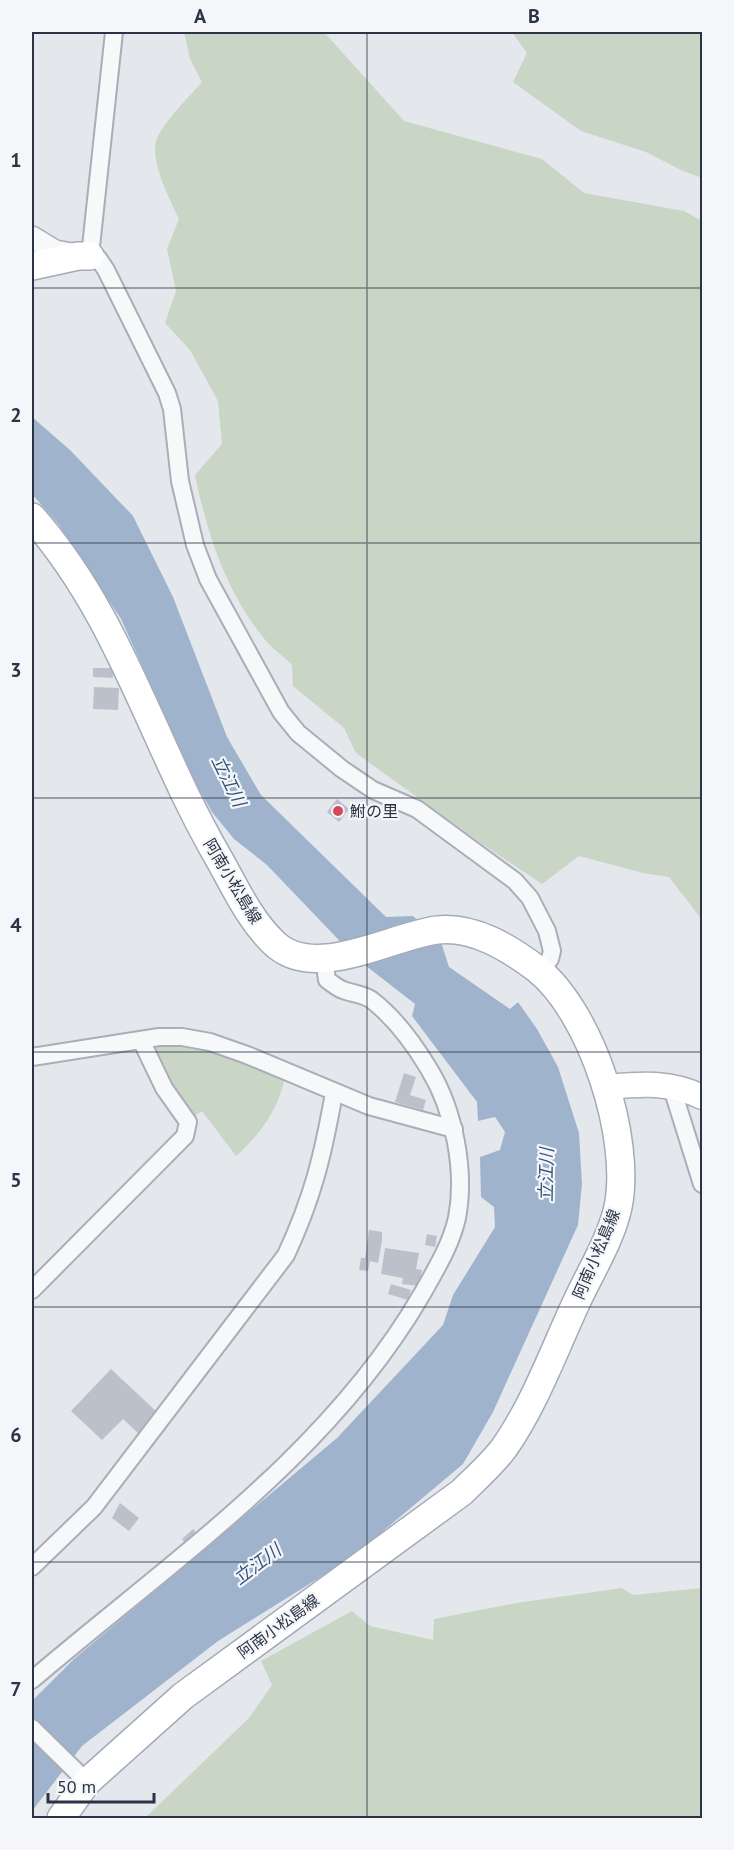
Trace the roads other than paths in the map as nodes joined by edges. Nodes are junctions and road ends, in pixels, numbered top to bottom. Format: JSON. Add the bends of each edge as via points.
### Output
{"nodes":[{"id":1,"x":114,"y":32,"type":"edge"},
{"id":2,"x":32,"y":237,"type":"edge"},
{"id":3,"x":90,"y":256,"type":"junction"},
{"id":4,"x":32,"y":267,"type":"edge"},
{"id":5,"x":32,"y":517,"type":"edge"},
{"id":6,"x":333,"y":957,"type":"junction"},
{"id":7,"x":539,"y":971,"type":"junction"},
{"id":8,"x":141,"y":1040,"type":"junction"},
{"id":9,"x":32,"y":1057,"type":"edge"},
{"id":10,"x":671,"y":1085,"type":"junction"},
{"id":11,"x":605,"y":1088,"type":"junction"},
{"id":12,"x":334,"y":1093,"type":"junction"},
{"id":13,"x":702,"y":1097,"type":"edge"},
{"id":14,"x":454,"y":1130,"type":"junction"},
{"id":15,"x":702,"y":1184,"type":"edge"},
{"id":16,"x":32,"y":1290,"type":"edge"},
{"id":17,"x":32,"y":1567,"type":"edge"},
{"id":18,"x":32,"y":1680,"type":"edge"},
{"id":19,"x":32,"y":1728,"type":"edge"},
{"id":20,"x":80,"y":1774,"type":"junction"},
{"id":21,"x":61,"y":1818,"type":"edge"}],
"edges":[{"from":1,"to":3,"type":"street"},
{"from":2,"to":3,"type":"street","via":[[55,250]]},
{"from":3,"to":4,"type":"main road"},
{"from":3,"to":7,"type":"street","via":[[98,258],[106,270],[167,393],[180,481],[195,545],[208,579],[281,712],[298,733],[342,769],[373,790],[417,809],[515,881],[530,898],[547,931],[552,951]]},
{"from":5,"to":6,"type":"main road","name":"阿南小松島線","via":[[81,581],[109,627],[200,827],[255,922],[277,946],[311,959]]},
{"from":6,"to":7,"type":"main road","name":"阿南小松島線","via":[[439,930],[496,942]]},
{"from":6,"to":14,"type":"street","via":[[327,980],[342,990],[371,999],[394,1019],[417,1049],[447,1101]]},
{"from":7,"to":11,"type":"main road","name":"阿南小松島線","via":[[580,1022]]},
{"from":8,"to":9,"type":"street"},
{"from":8,"to":12,"type":"street","via":[[182,1037],[210,1042],[289,1071]]},
{"from":8,"to":16,"type":"street","via":[[164,1088],[188,1122],[185,1136]]},
{"from":10,"to":11,"type":"main road"},
{"from":10,"to":13,"type":"main road"},
{"from":10,"to":15,"type":"street"},
{"from":11,"to":20,"type":"main road","name":"阿南小松島線","via":[[620,1171],[618,1208],[505,1447],[462,1492]]},
{"from":12,"to":14,"type":"street"},
{"from":12,"to":17,"type":"street","via":[[323,1158],[308,1210],[286,1255],[94,1508]]},
{"from":14,"to":18,"type":"street","via":[[459,1184],[457,1218],[432,1277],[384,1351],[331,1417],[282,1467],[183,1556]]},
{"from":19,"to":20,"type":"street"},
{"from":20,"to":21,"type":"main road","name":"阿南小松島線"}]}
